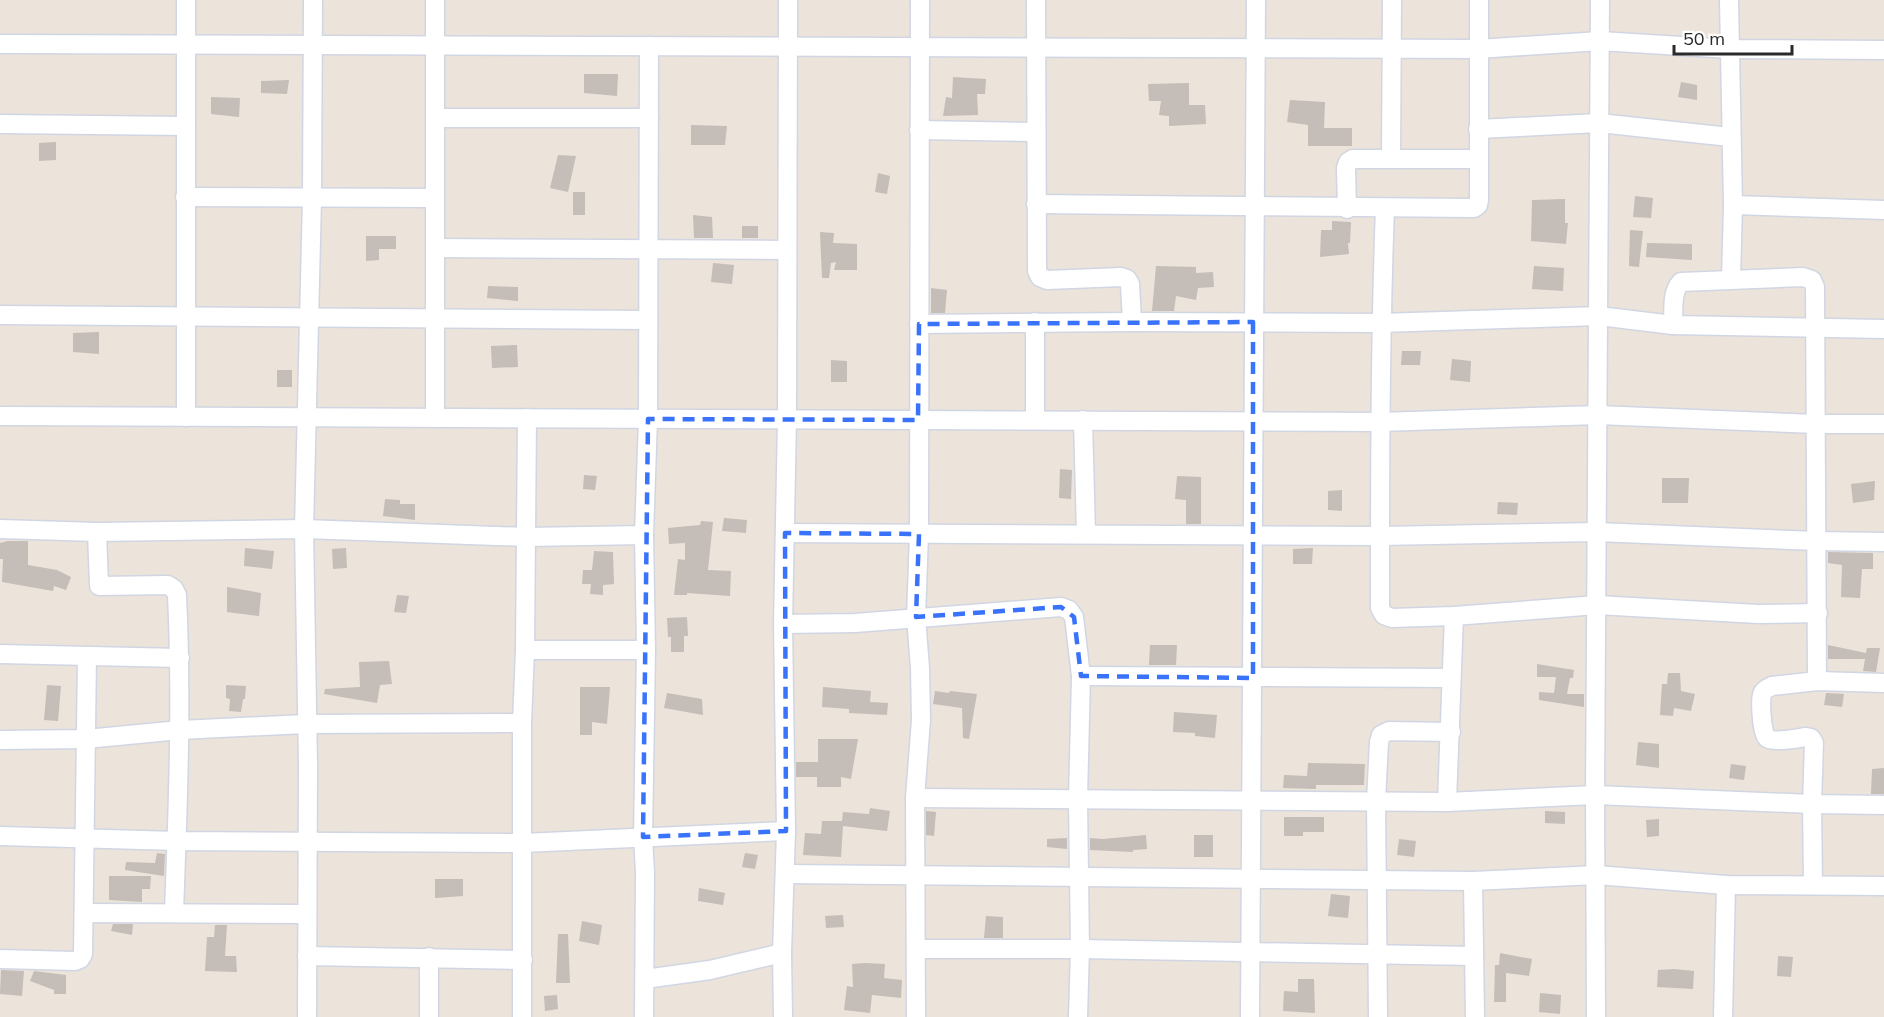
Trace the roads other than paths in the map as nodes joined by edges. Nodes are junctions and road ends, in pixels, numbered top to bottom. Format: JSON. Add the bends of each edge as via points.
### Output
{"nodes":[{"id":1,"x":186,"y":0,"type":"edge"},
{"id":2,"x":313,"y":0,"type":"edge"},
{"id":3,"x":435,"y":0,"type":"edge"},
{"id":4,"x":788,"y":0,"type":"edge"},
{"id":5,"x":920,"y":0,"type":"edge"},
{"id":6,"x":1036,"y":0,"type":"edge"},
{"id":7,"x":1256,"y":0,"type":"edge"},
{"id":8,"x":1392,"y":0,"type":"edge"},
{"id":9,"x":1479,"y":0,"type":"edge"},
{"id":10,"x":1600,"y":0,"type":"edge"},
{"id":11,"x":1729,"y":0,"type":"edge"},
{"id":12,"x":1600,"y":41,"type":"junction"},
{"id":13,"x":0,"y":44,"type":"edge"},
{"id":14,"x":185,"y":44,"type":"junction"},
{"id":15,"x":313,"y":45,"type":"junction"},
{"id":16,"x":436,"y":45,"type":"junction"},
{"id":17,"x":650,"y":46,"type":"junction"},
{"id":18,"x":789,"y":46,"type":"junction"},
{"id":19,"x":920,"y":47,"type":"junction"},
{"id":20,"x":1036,"y":47,"type":"junction"},
{"id":21,"x":1256,"y":48,"type":"junction"},
{"id":22,"x":1392,"y":48,"type":"junction"},
{"id":23,"x":1478,"y":49,"type":"junction"},
{"id":24,"x":1730,"y":49,"type":"junction"},
{"id":25,"x":1884,"y":50,"type":"edge"},
{"id":26,"x":436,"y":118,"type":"junction"},
{"id":27,"x":649,"y":118,"type":"junction"},
{"id":28,"x":1599,"y":123,"type":"junction"},
{"id":29,"x":0,"y":124,"type":"edge"},
{"id":30,"x":186,"y":126,"type":"junction"},
{"id":31,"x":1478,"y":129,"type":"junction"},
{"id":32,"x":919,"y":130,"type":"junction"},
{"id":33,"x":1036,"y":132,"type":"junction"},
{"id":34,"x":1730,"y":137,"type":"junction"},
{"id":35,"x":1391,"y":159,"type":"junction"},
{"id":36,"x":1477,"y":159,"type":"junction"},
{"id":37,"x":185,"y":196,"type":"junction"},
{"id":38,"x":312,"y":198,"type":"junction"},
{"id":39,"x":435,"y":198,"type":"junction"},
{"id":40,"x":1036,"y":204,"type":"junction"},
{"id":41,"x":1254,"y":205,"type":"junction"},
{"id":42,"x":1733,"y":205,"type":"junction"},
{"id":43,"x":1385,"y":208,"type":"junction"},
{"id":44,"x":1347,"y":209,"type":"junction"},
{"id":45,"x":1884,"y":210,"type":"edge"},
{"id":46,"x":435,"y":248,"type":"junction"},
{"id":47,"x":648,"y":249,"type":"junction"},
{"id":48,"x":787,"y":250,"type":"junction"},
{"id":49,"x":1731,"y":279,"type":"junction"},
{"id":50,"x":0,"y":315,"type":"edge"},
{"id":51,"x":1599,"y":316,"type":"junction"},
{"id":52,"x":185,"y":317,"type":"junction"},
{"id":53,"x":308,"y":318,"type":"junction"},
{"id":54,"x":435,"y":319,"type":"junction"},
{"id":55,"x":648,"y":320,"type":"junction"},
{"id":56,"x":1035,"y":322,"type":"junction"},
{"id":57,"x":1132,"y":322,"type":"junction"},
{"id":58,"x":1253,"y":322,"type":"junction"},
{"id":59,"x":1381,"y":323,"type":"junction"},
{"id":60,"x":919,"y":324,"type":"junction"},
{"id":61,"x":1673,"y":325,"type":"junction"},
{"id":62,"x":1815,"y":328,"type":"junction"},
{"id":63,"x":1884,"y":329,"type":"edge"},
{"id":64,"x":1598,"y":415,"type":"junction"},
{"id":65,"x":0,"y":416,"type":"edge"},
{"id":66,"x":186,"y":417,"type":"junction"},
{"id":67,"x":308,"y":418,"type":"junction"},
{"id":68,"x":435,"y":418,"type":"junction"},
{"id":69,"x":527,"y":418,"type":"junction"},
{"id":70,"x":648,"y":418,"type":"junction"},
{"id":71,"x":787,"y":419,"type":"junction"},
{"id":72,"x":918,"y":420,"type":"junction"},
{"id":73,"x":1035,"y":420,"type":"junction"},
{"id":74,"x":1083,"y":420,"type":"junction"},
{"id":75,"x":1254,"y":421,"type":"junction"},
{"id":76,"x":1380,"y":422,"type":"junction"},
{"id":77,"x":1816,"y":423,"type":"junction"},
{"id":78,"x":1884,"y":424,"type":"edge"},
{"id":79,"x":304,"y":529,"type":"junction"},
{"id":80,"x":0,"y":530,"type":"edge"},
{"id":81,"x":97,"y":532,"type":"junction"},
{"id":82,"x":1597,"y":532,"type":"junction"},
{"id":83,"x":785,"y":533,"type":"junction"},
{"id":84,"x":919,"y":534,"type":"junction"},
{"id":85,"x":1086,"y":534,"type":"junction"},
{"id":86,"x":644,"y":535,"type":"junction"},
{"id":87,"x":1252,"y":535,"type":"junction"},
{"id":88,"x":1380,"y":536,"type":"junction"},
{"id":89,"x":527,"y":537,"type":"junction"},
{"id":90,"x":1817,"y":542,"type":"junction"},
{"id":91,"x":1884,"y":542,"type":"edge"},
{"id":92,"x":1597,"y":604,"type":"junction"},
{"id":93,"x":1818,"y":613,"type":"junction"},
{"id":94,"x":1454,"y":616,"type":"junction"},
{"id":95,"x":916,"y":617,"type":"junction"},
{"id":96,"x":783,"y":624,"type":"junction"},
{"id":97,"x":525,"y":650,"type":"junction"},
{"id":98,"x":646,"y":650,"type":"junction"},
{"id":99,"x":0,"y":654,"type":"edge"},
{"id":100,"x":87,"y":656,"type":"junction"},
{"id":101,"x":180,"y":658,"type":"junction"},
{"id":102,"x":1081,"y":676,"type":"junction"},
{"id":103,"x":1253,"y":678,"type":"junction"},
{"id":104,"x":1451,"y":678,"type":"junction"},
{"id":105,"x":1817,"y":681,"type":"junction"},
{"id":106,"x":1884,"y":683,"type":"edge"},
{"id":107,"x":522,"y":723,"type":"junction"},
{"id":108,"x":306,"y":724,"type":"junction"},
{"id":109,"x":180,"y":730,"type":"junction"},
{"id":110,"x":1451,"y":732,"type":"junction"},
{"id":111,"x":86,"y":739,"type":"junction"},
{"id":112,"x":0,"y":741,"type":"edge"},
{"id":113,"x":1595,"y":795,"type":"junction"},
{"id":114,"x":915,"y":798,"type":"junction"},
{"id":115,"x":1078,"y":799,"type":"junction"},
{"id":116,"x":1250,"y":800,"type":"junction"},
{"id":117,"x":1376,"y":801,"type":"junction"},
{"id":118,"x":1448,"y":802,"type":"junction"},
{"id":119,"x":1812,"y":804,"type":"junction"},
{"id":120,"x":1884,"y":805,"type":"edge"},
{"id":121,"x":786,"y":831,"type":"junction"},
{"id":122,"x":0,"y":836,"type":"edge"},
{"id":123,"x":85,"y":837,"type":"junction"},
{"id":124,"x":643,"y":837,"type":"junction"},
{"id":125,"x":177,"y":841,"type":"junction"},
{"id":126,"x":308,"y":842,"type":"junction"},
{"id":127,"x":523,"y":843,"type":"junction"},
{"id":128,"x":785,"y":874,"type":"junction"},
{"id":129,"x":1596,"y":875,"type":"junction"},
{"id":130,"x":916,"y":876,"type":"junction"},
{"id":131,"x":1079,"y":877,"type":"junction"},
{"id":132,"x":1252,"y":879,"type":"junction"},
{"id":133,"x":1377,"y":880,"type":"junction"},
{"id":134,"x":1473,"y":881,"type":"junction"},
{"id":135,"x":1726,"y":885,"type":"junction"},
{"id":136,"x":1813,"y":885,"type":"junction"},
{"id":137,"x":1884,"y":886,"type":"edge"},
{"id":138,"x":174,"y":912,"type":"junction"},
{"id":139,"x":84,"y":913,"type":"junction"},
{"id":140,"x":307,"y":914,"type":"junction"},
{"id":141,"x":916,"y":949,"type":"junction"},
{"id":142,"x":1080,"y":949,"type":"junction"},
{"id":143,"x":1250,"y":951,"type":"junction"},
{"id":144,"x":782,"y":953,"type":"junction"},
{"id":145,"x":1378,"y":953,"type":"junction"},
{"id":146,"x":307,"y":956,"type":"junction"},
{"id":147,"x":1474,"y":956,"type":"junction"},
{"id":148,"x":429,"y":957,"type":"junction"},
{"id":149,"x":0,"y":959,"type":"edge"},
{"id":150,"x":523,"y":960,"type":"junction"},
{"id":151,"x":645,"y":979,"type":"junction"},
{"id":152,"x":307,"y":1017,"type":"edge"},
{"id":153,"x":429,"y":1017,"type":"edge"},
{"id":154,"x":522,"y":1017,"type":"edge"},
{"id":155,"x":644,"y":1017,"type":"edge"},
{"id":156,"x":783,"y":1017,"type":"edge"},
{"id":157,"x":916,"y":1017,"type":"edge"},
{"id":158,"x":1078,"y":1017,"type":"edge"},
{"id":159,"x":1250,"y":1017,"type":"edge"},
{"id":160,"x":1378,"y":1017,"type":"edge"},
{"id":161,"x":1475,"y":1017,"type":"edge"},
{"id":162,"x":1596,"y":1017,"type":"edge"},
{"id":163,"x":1723,"y":1017,"type":"edge"}],
"edges":[{"from":1,"to":14,"type":"street"},
{"from":2,"to":15,"type":"street"},
{"from":3,"to":16,"type":"street"},
{"from":4,"to":18,"type":"street"},
{"from":5,"to":19,"type":"street"},
{"from":6,"to":20,"type":"street"},
{"from":7,"to":21,"type":"street"},
{"from":8,"to":22,"type":"street"},
{"from":9,"to":23,"type":"street"},
{"from":10,"to":12,"type":"street"},
{"from":11,"to":24,"type":"street"},
{"from":12,"to":23,"type":"street"},
{"from":12,"to":24,"type":"street"},
{"from":12,"to":28,"type":"street"},
{"from":13,"to":14,"type":"street"},
{"from":14,"to":15,"type":"street"},
{"from":14,"to":30,"type":"street"},
{"from":15,"to":16,"type":"street"},
{"from":15,"to":38,"type":"street"},
{"from":16,"to":17,"type":"street"},
{"from":16,"to":26,"type":"street"},
{"from":17,"to":18,"type":"street"},
{"from":17,"to":27,"type":"street"},
{"from":18,"to":19,"type":"street"},
{"from":18,"to":48,"type":"street"},
{"from":19,"to":20,"type":"street"},
{"from":19,"to":32,"type":"street"},
{"from":20,"to":21,"type":"street"},
{"from":20,"to":33,"type":"street"},
{"from":21,"to":22,"type":"street"},
{"from":21,"to":41,"type":"street"},
{"from":22,"to":23,"type":"street"},
{"from":22,"to":35,"type":"street"},
{"from":23,"to":31,"type":"street"},
{"from":24,"to":25,"type":"street"},
{"from":24,"to":34,"type":"street"},
{"from":26,"to":27,"type":"street"},
{"from":26,"to":39,"type":"street"},
{"from":27,"to":47,"type":"street"},
{"from":28,"to":31,"type":"street"},
{"from":28,"to":34,"type":"street"},
{"from":28,"to":51,"type":"street"},
{"from":29,"to":30,"type":"street"},
{"from":30,"to":37,"type":"street"},
{"from":31,"to":36,"type":"street"},
{"from":32,"to":33,"type":"street"},
{"from":32,"to":60,"type":"street"},
{"from":33,"to":40,"type":"street"},
{"from":34,"to":42,"type":"street"},
{"from":35,"to":36,"type":"street"},
{"from":35,"to":44,"type":"street","via":[[1348,162]]},
{"from":36,"to":43,"type":"street","via":[[1479,200],[1474,208]]},
{"from":37,"to":38,"type":"street"},
{"from":37,"to":52,"type":"street"},
{"from":38,"to":39,"type":"street"},
{"from":38,"to":53,"type":"street"},
{"from":39,"to":46,"type":"street"},
{"from":40,"to":41,"type":"street"},
{"from":40,"to":57,"type":"street","via":[[1040,277],[1127,279]]},
{"from":41,"to":44,"type":"street"},
{"from":41,"to":58,"type":"street"},
{"from":42,"to":45,"type":"street"},
{"from":42,"to":49,"type":"street"},
{"from":43,"to":44,"type":"street"},
{"from":43,"to":59,"type":"street"},
{"from":46,"to":47,"type":"street"},
{"from":46,"to":54,"type":"street"},
{"from":47,"to":48,"type":"street"},
{"from":47,"to":55,"type":"street"},
{"from":48,"to":71,"type":"street"},
{"from":49,"to":61,"type":"street","via":[[1681,282],[1675,292]]},
{"from":49,"to":62,"type":"street","via":[[1812,280]]},
{"from":50,"to":52,"type":"street"},
{"from":51,"to":59,"type":"street"},
{"from":51,"to":61,"type":"street"},
{"from":51,"to":64,"type":"street"},
{"from":52,"to":53,"type":"street"},
{"from":52,"to":66,"type":"street"},
{"from":53,"to":54,"type":"street"},
{"from":53,"to":67,"type":"street"},
{"from":54,"to":55,"type":"street"},
{"from":54,"to":68,"type":"street"},
{"from":55,"to":70,"type":"street"},
{"from":56,"to":57,"type":"street"},
{"from":56,"to":60,"type":"street"},
{"from":56,"to":73,"type":"street"},
{"from":57,"to":58,"type":"street"},
{"from":58,"to":59,"type":"street"},
{"from":58,"to":75,"type":"street"},
{"from":59,"to":76,"type":"street"},
{"from":60,"to":72,"type":"street"},
{"from":61,"to":62,"type":"street"},
{"from":62,"to":63,"type":"street"},
{"from":62,"to":77,"type":"street"},
{"from":64,"to":76,"type":"street"},
{"from":64,"to":77,"type":"street"},
{"from":64,"to":82,"type":"street"},
{"from":65,"to":66,"type":"street"},
{"from":66,"to":67,"type":"street"},
{"from":67,"to":68,"type":"street"},
{"from":67,"to":79,"type":"street"},
{"from":68,"to":69,"type":"street"},
{"from":69,"to":70,"type":"street"},
{"from":69,"to":89,"type":"street"},
{"from":70,"to":71,"type":"street"},
{"from":70,"to":86,"type":"street"},
{"from":71,"to":72,"type":"street"},
{"from":71,"to":83,"type":"street"},
{"from":72,"to":73,"type":"street"},
{"from":72,"to":84,"type":"street"},
{"from":73,"to":74,"type":"street"},
{"from":74,"to":75,"type":"street"},
{"from":74,"to":85,"type":"street"},
{"from":75,"to":76,"type":"street"},
{"from":75,"to":87,"type":"street"},
{"from":76,"to":88,"type":"street"},
{"from":77,"to":78,"type":"street"},
{"from":77,"to":90,"type":"street"},
{"from":79,"to":81,"type":"street"},
{"from":79,"to":89,"type":"street"},
{"from":79,"to":108,"type":"street"},
{"from":80,"to":81,"type":"street"},
{"from":81,"to":101,"type":"street","via":[[99,586],[168,585],[174,589]]},
{"from":82,"to":88,"type":"street"},
{"from":82,"to":90,"type":"street"},
{"from":82,"to":92,"type":"street"},
{"from":83,"to":84,"type":"street"},
{"from":83,"to":96,"type":"street"},
{"from":84,"to":85,"type":"street"},
{"from":84,"to":95,"type":"street"},
{"from":85,"to":87,"type":"street"},
{"from":86,"to":89,"type":"street"},
{"from":86,"to":98,"type":"street"},
{"from":87,"to":88,"type":"street"},
{"from":87,"to":103,"type":"street"},
{"from":88,"to":94,"type":"street","via":[[1380,608],[1384,615]]},
{"from":89,"to":97,"type":"street"},
{"from":90,"to":91,"type":"street"},
{"from":90,"to":93,"type":"street"},
{"from":92,"to":93,"type":"street","via":[[1758,614]]},
{"from":92,"to":94,"type":"street"},
{"from":92,"to":113,"type":"street"},
{"from":93,"to":105,"type":"street"},
{"from":94,"to":104,"type":"street"},
{"from":95,"to":96,"type":"street"},
{"from":95,"to":102,"type":"street","via":[[1061,607],[1074,617]]},
{"from":95,"to":114,"type":"street","via":[[921,720]]},
{"from":96,"to":121,"type":"street"},
{"from":97,"to":98,"type":"street"},
{"from":97,"to":107,"type":"street"},
{"from":98,"to":124,"type":"street"},
{"from":99,"to":100,"type":"street"},
{"from":100,"to":101,"type":"street"},
{"from":100,"to":111,"type":"street"},
{"from":101,"to":109,"type":"street"},
{"from":102,"to":103,"type":"street"},
{"from":102,"to":115,"type":"street"},
{"from":103,"to":104,"type":"street"},
{"from":103,"to":116,"type":"street"},
{"from":104,"to":110,"type":"street"},
{"from":105,"to":106,"type":"street"},
{"from":105,"to":119,"type":"street","via":[[1772,686],[1762,696],[1763,733],[1767,738],[1806,737],[1814,743]]},
{"from":107,"to":108,"type":"street"},
{"from":107,"to":127,"type":"street"},
{"from":108,"to":109,"type":"street"},
{"from":108,"to":126,"type":"street"},
{"from":109,"to":111,"type":"street"},
{"from":109,"to":125,"type":"street"},
{"from":110,"to":117,"type":"street","via":[[1389,731],[1382,735],[1378,742]]},
{"from":110,"to":118,"type":"street"},
{"from":111,"to":112,"type":"street"},
{"from":111,"to":123,"type":"street"},
{"from":113,"to":118,"type":"street"},
{"from":113,"to":119,"type":"street"},
{"from":113,"to":129,"type":"street"},
{"from":114,"to":115,"type":"street"},
{"from":114,"to":130,"type":"street"},
{"from":115,"to":116,"type":"street"},
{"from":115,"to":131,"type":"street"},
{"from":116,"to":117,"type":"street"},
{"from":116,"to":132,"type":"street"},
{"from":117,"to":118,"type":"street"},
{"from":117,"to":133,"type":"street"},
{"from":119,"to":120,"type":"street"},
{"from":119,"to":136,"type":"street"},
{"from":121,"to":124,"type":"street"},
{"from":121,"to":128,"type":"street"},
{"from":122,"to":123,"type":"street"},
{"from":123,"to":125,"type":"street"},
{"from":123,"to":139,"type":"street"},
{"from":124,"to":127,"type":"street"},
{"from":124,"to":151,"type":"street"},
{"from":125,"to":126,"type":"street"},
{"from":125,"to":138,"type":"street"},
{"from":126,"to":127,"type":"street"},
{"from":126,"to":140,"type":"street"},
{"from":127,"to":150,"type":"street"},
{"from":128,"to":130,"type":"street"},
{"from":128,"to":144,"type":"street"},
{"from":129,"to":134,"type":"street"},
{"from":129,"to":135,"type":"street"},
{"from":129,"to":162,"type":"street"},
{"from":130,"to":131,"type":"street"},
{"from":130,"to":141,"type":"street"},
{"from":131,"to":132,"type":"street"},
{"from":131,"to":142,"type":"street"},
{"from":132,"to":133,"type":"street"},
{"from":132,"to":143,"type":"street"},
{"from":133,"to":134,"type":"street"},
{"from":133,"to":145,"type":"street"},
{"from":134,"to":147,"type":"street"},
{"from":135,"to":136,"type":"street"},
{"from":135,"to":163,"type":"street"},
{"from":136,"to":137,"type":"street"},
{"from":138,"to":139,"type":"street"},
{"from":138,"to":140,"type":"street"},
{"from":139,"to":149,"type":"street","via":[[80,959]]},
{"from":140,"to":146,"type":"street"},
{"from":141,"to":142,"type":"street"},
{"from":141,"to":157,"type":"street"},
{"from":142,"to":143,"type":"street"},
{"from":142,"to":158,"type":"street"},
{"from":143,"to":145,"type":"street"},
{"from":143,"to":159,"type":"street"},
{"from":144,"to":151,"type":"street","via":[[710,970]]},
{"from":144,"to":156,"type":"street"},
{"from":145,"to":147,"type":"street"},
{"from":145,"to":160,"type":"street"},
{"from":146,"to":148,"type":"street"},
{"from":146,"to":152,"type":"street"},
{"from":147,"to":161,"type":"street"},
{"from":148,"to":150,"type":"street"},
{"from":148,"to":153,"type":"street"},
{"from":150,"to":154,"type":"street"},
{"from":151,"to":155,"type":"street"}]}
